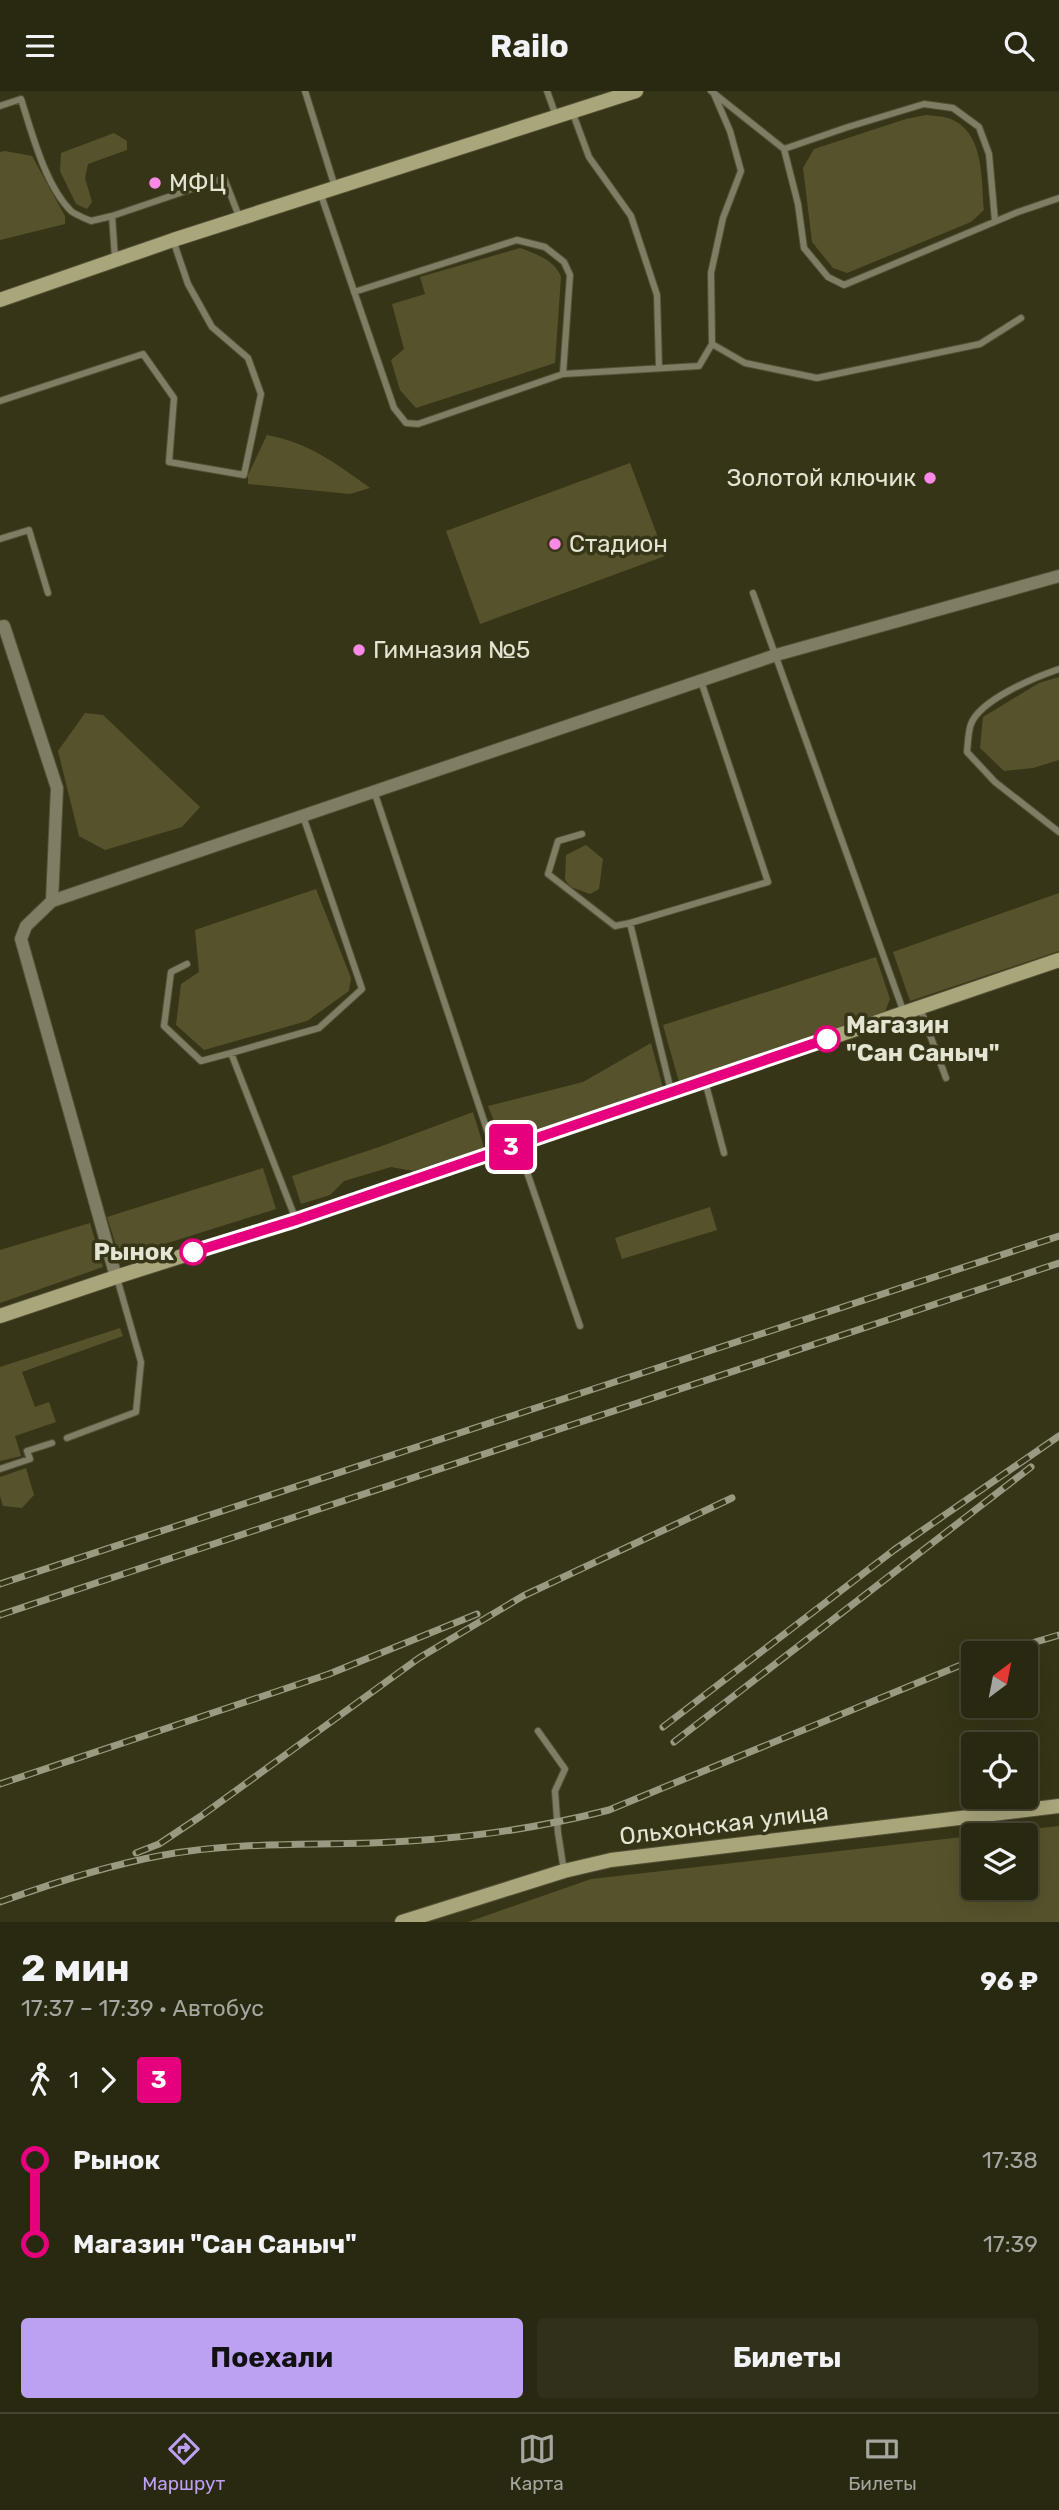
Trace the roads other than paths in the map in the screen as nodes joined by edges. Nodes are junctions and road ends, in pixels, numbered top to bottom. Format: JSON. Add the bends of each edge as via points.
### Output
{"nodes":[{"id":1,"x":25,"y":91,"type":"edge"},
{"id":2,"x":305,"y":91,"type":"edge"},
{"id":3,"x":547,"y":91,"type":"edge"},
{"id":4,"x":636,"y":91,"type":"edge"},
{"id":5,"x":712,"y":93,"type":"edge"},
{"id":6,"x":21,"y":99,"type":"junction"},
{"id":7,"x":0,"y":106,"type":"edge"},
{"id":8,"x":572,"y":111,"type":"junction"},
{"id":9,"x":556,"y":116,"type":"junction"},
{"id":10,"x":784,"y":149,"type":"junction"},
{"id":11,"x":335,"y":187,"type":"junction"},
{"id":12,"x":320,"y":192,"type":"junction"},
{"id":13,"x":1059,"y":198,"type":"edge"},
{"id":14,"x":112,"y":216,"type":"junction"},
{"id":15,"x":240,"y":219,"type":"junction"},
{"id":16,"x":995,"y":221,"type":"junction"},
{"id":17,"x":173,"y":240,"type":"junction"},
{"id":18,"x":115,"y":260,"type":"junction"},
{"id":19,"x":354,"y":292,"type":"junction"},
{"id":20,"x":0,"y":300,"type":"edge"},
{"id":21,"x":1021,"y":318,"type":"dead end"},
{"id":22,"x":712,"y":344,"type":"junction"},
{"id":23,"x":659,"y":368,"type":"junction"},
{"id":24,"x":563,"y":374,"type":"junction"},
{"id":25,"x":0,"y":401,"type":"edge"},
{"id":26,"x":0,"y":539,"type":"edge"},
{"id":27,"x":1059,"y":576,"type":"edge"},
{"id":28,"x":48,"y":593,"type":"dead end"},
{"id":29,"x":753,"y":593,"type":"dead end"},
{"id":30,"x":0,"y":627,"type":"edge"},
{"id":31,"x":776,"y":655,"type":"junction"},
{"id":32,"x":1059,"y":669,"type":"edge"},
{"id":33,"x":701,"y":681,"type":"junction"},
{"id":34,"x":374,"y":791,"type":"junction"},
{"id":35,"x":303,"y":816,"type":"junction"},
{"id":36,"x":1059,"y":832,"type":"edge"},
{"id":37,"x":582,"y":834,"type":"dead end"},
{"id":38,"x":52,"y":901,"type":"junction"},
{"id":39,"x":630,"y":923,"type":"junction"},
{"id":40,"x":1059,"y":960,"type":"edge"},
{"id":41,"x":187,"y":964,"type":"dead end"},
{"id":42,"x":919,"y":1007,"type":"junction"},
{"id":43,"x":904,"y":1013,"type":"junction"},
{"id":44,"x":231,"y":1053,"type":"junction"},
{"id":45,"x":946,"y":1078,"type":"dead end"},
{"id":46,"x":705,"y":1081,"type":"junction"},
{"id":47,"x":671,"y":1092,"type":"junction"},
{"id":48,"x":517,"y":1145,"type":"junction"},
{"id":49,"x":495,"y":1152,"type":"junction"},
{"id":50,"x":724,"y":1153,"type":"dead end"},
{"id":51,"x":296,"y":1220,"type":"junction"},
{"id":52,"x":116,"y":1277,"type":"junction"},
{"id":53,"x":0,"y":1316,"type":"edge"},
{"id":54,"x":580,"y":1326,"type":"dead end"},
{"id":55,"x":67,"y":1438,"type":"dead end"},
{"id":56,"x":52,"y":1443,"type":"dead end"},
{"id":57,"x":0,"y":1469,"type":"edge"},
{"id":58,"x":538,"y":1731,"type":"dead end"},
{"id":59,"x":1059,"y":1805,"type":"edge"},
{"id":60,"x":564,"y":1871,"type":"junction"},
{"id":61,"x":402,"y":1922,"type":"edge"}],
"edges":[{"from":1,"to":6,"type":"lane"},
{"from":2,"to":11,"type":"lane"},
{"from":3,"to":9,"type":"lane"},
{"from":4,"to":8,"type":"street"},
{"from":5,"to":10,"type":"lane"},
{"from":5,"to":22,"type":"lane","via":[[730,131],[741,171],[723,218],[711,274]]},
{"from":6,"to":7,"type":"lane"},
{"from":6,"to":14,"type":"lane","via":[[55,189],[72,212],[90,221]]},
{"from":8,"to":9,"type":"street"},
{"from":8,"to":23,"type":"lane","via":[[589,157],[631,216],[657,295]]},
{"from":9,"to":11,"type":"street"},
{"from":10,"to":16,"type":"lane","via":[[924,104],[953,109],[979,127],[989,154]]},
{"from":10,"to":16,"type":"lane","via":[[804,248],[828,277],[844,285]]},
{"from":11,"to":12,"type":"street"},
{"from":12,"to":15,"type":"street"},
{"from":12,"to":19,"type":"lane"},
{"from":13,"to":16,"type":"lane"},
{"from":14,"to":15,"type":"lane","via":[[224,178]]},
{"from":14,"to":18,"type":"lane"},
{"from":15,"to":17,"type":"street"},
{"from":17,"to":18,"type":"street"},
{"from":17,"to":25,"type":"lane","via":[[188,284],[212,327],[248,358],[261,394],[244,475],[169,462],[174,398],[143,354]]},
{"from":18,"to":20,"type":"street"},
{"from":19,"to":24,"type":"lane","via":[[394,408],[406,423],[418,424]]},
{"from":19,"to":24,"type":"lane","via":[[517,240],[545,247],[564,262],[569,275]]},
{"from":21,"to":22,"type":"lane","via":[[980,344],[817,378],[745,363]]},
{"from":22,"to":23,"type":"lane","via":[[699,366]]},
{"from":23,"to":24,"type":"lane"},
{"from":26,"to":28,"type":"lane","via":[[29,530]]},
{"from":27,"to":31,"type":"street"},
{"from":29,"to":31,"type":"lane"},
{"from":30,"to":38,"type":"street","via":[[4,626],[57,788]]},
{"from":31,"to":33,"type":"street"},
{"from":31,"to":43,"type":"lane"},
{"from":32,"to":36,"type":"lane","via":[[995,698],[971,723],[967,752],[995,782]]},
{"from":33,"to":34,"type":"street"},
{"from":33,"to":39,"type":"lane","via":[[768,882]]},
{"from":34,"to":35,"type":"street"},
{"from":34,"to":49,"type":"lane"},
{"from":35,"to":38,"type":"street"},
{"from":35,"to":44,"type":"lane","via":[[362,989],[319,1028]]},
{"from":37,"to":39,"type":"lane","via":[[558,841],[548,874],[615,926]]},
{"from":38,"to":52,"type":"street","via":[[26,926],[21,939]]},
{"from":39,"to":47,"type":"lane"},
{"from":40,"to":42,"type":"street"},
{"from":41,"to":44,"type":"lane","via":[[171,972],[163,1026],[201,1061]]},
{"from":42,"to":43,"type":"street"},
{"from":42,"to":45,"type":"lane"},
{"from":43,"to":46,"type":"street"},
{"from":44,"to":51,"type":"lane"},
{"from":46,"to":47,"type":"street"},
{"from":46,"to":50,"type":"lane"},
{"from":47,"to":48,"type":"street"},
{"from":48,"to":49,"type":"street"},
{"from":48,"to":54,"type":"lane"},
{"from":49,"to":51,"type":"street"},
{"from":51,"to":52,"type":"street"},
{"from":52,"to":53,"type":"street"},
{"from":52,"to":55,"type":"lane","via":[[141,1362],[136,1412]]},
{"from":56,"to":57,"type":"lane","via":[[27,1451],[30,1459]]},
{"from":58,"to":60,"type":"lane","via":[[565,1769],[555,1791]]},
{"from":59,"to":60,"type":"street","name":"Ольхонская улица","via":[[611,1860]]},
{"from":60,"to":61,"type":"street","name":"Ольхонская улица"}]}
